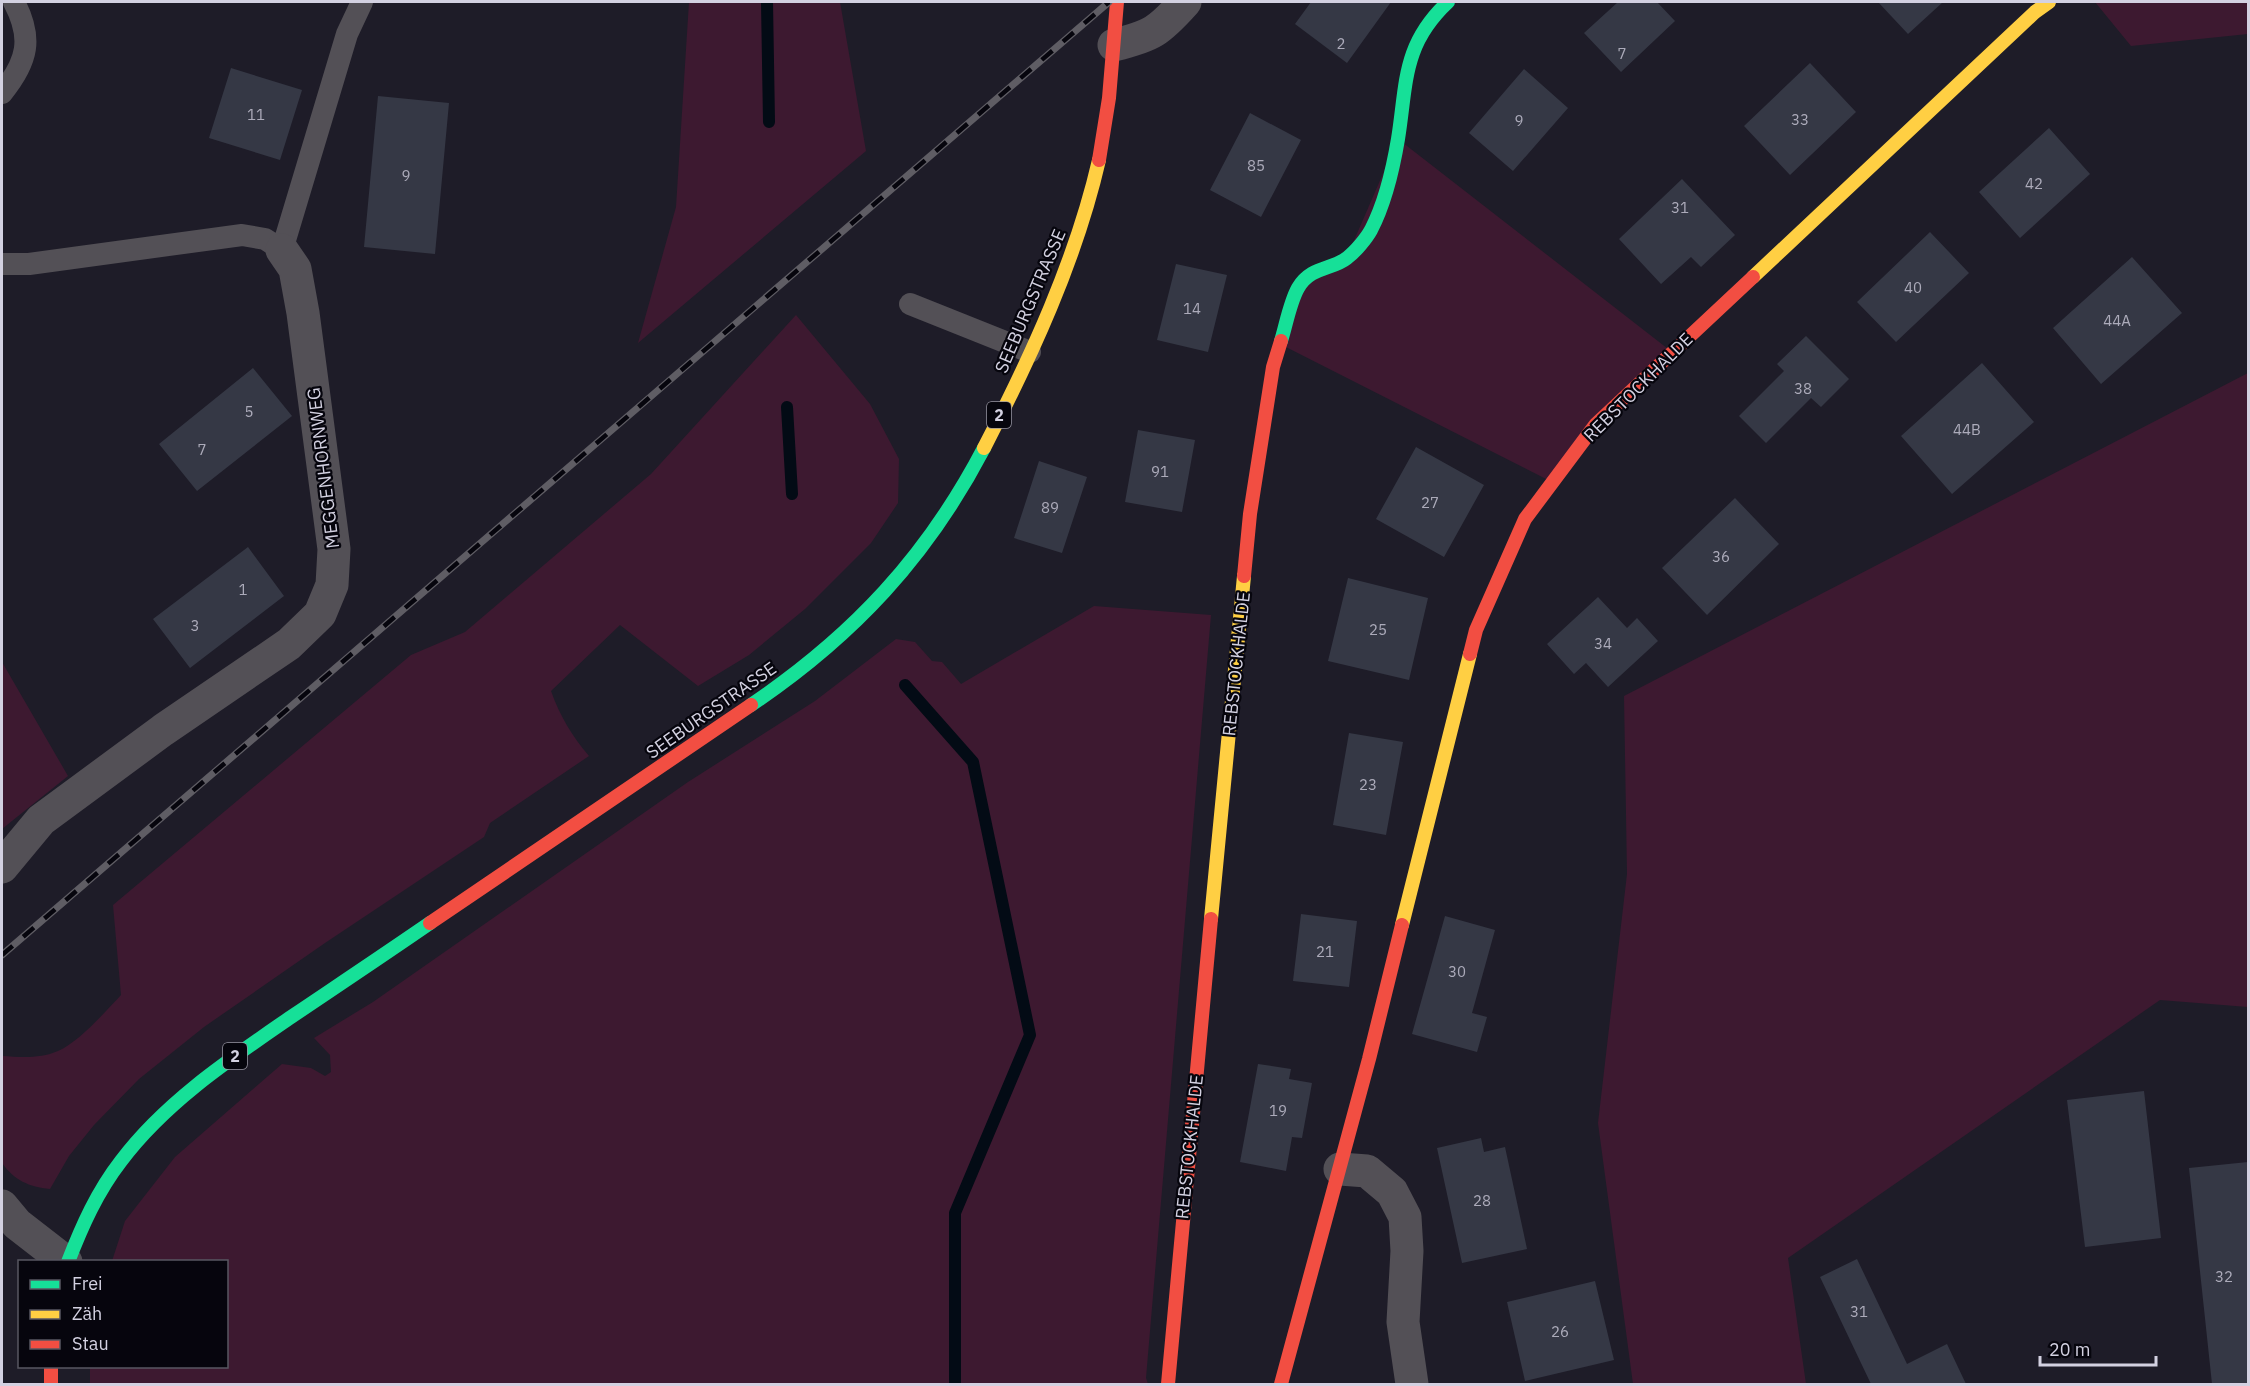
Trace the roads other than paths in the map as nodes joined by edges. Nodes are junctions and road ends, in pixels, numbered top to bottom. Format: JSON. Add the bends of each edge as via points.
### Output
{"nodes":[{"id":1,"x":14,"y":2,"type":"edge"},
{"id":2,"x":362,"y":2,"type":"edge"},
{"id":3,"x":1117,"y":2,"type":"edge"},
{"id":4,"x":1185,"y":2,"type":"edge"},
{"id":5,"x":1448,"y":2,"type":"edge"},
{"id":6,"x":2049,"y":2,"type":"edge"},
{"id":7,"x":1114,"y":45,"type":"junction"},
{"id":8,"x":2,"y":93,"type":"edge"},
{"id":9,"x":282,"y":250,"type":"junction"},
{"id":10,"x":2,"y":264,"type":"edge"},
{"id":11,"x":910,"y":304,"type":"dead end"},
{"id":12,"x":1030,"y":352,"type":"junction"},
{"id":13,"x":2,"y":867,"type":"edge"},
{"id":14,"x":1340,"y":1169,"type":"junction"},
{"id":15,"x":2,"y":1206,"type":"edge"},
{"id":16,"x":64,"y":1260,"type":"edge"},
{"id":17,"x":68,"y":1260,"type":"edge"},
{"id":18,"x":51,"y":1368,"type":"edge"},
{"id":19,"x":51,"y":1384,"type":"edge"},
{"id":20,"x":1168,"y":1384,"type":"edge"},
{"id":21,"x":1281,"y":1384,"type":"edge"},
{"id":22,"x":1412,"y":1384,"type":"edge"}],
"edges":[{"from":1,"to":8,"type":"lane","via":[[24,21],[26,44],[18,69]]},
{"from":2,"to":9,"type":"lane","via":[[347,34]]},
{"from":3,"to":7,"type":"street","name":"SEEBURGSTRASSE","number":"2"},
{"from":4,"to":7,"type":"street","via":[[1153,34]]},
{"from":5,"to":20,"type":"street","name":"REBSTOCKHALDE","via":[[1416,44],[1405,77],[1398,139],[1387,188],[1370,232],[1346,260],[1316,270],[1298,288],[1273,366],[1250,514]]},
{"from":6,"to":14,"type":"street","name":"REBSTOCKHALDE","via":[[1596,424],[1525,519],[1476,630]]},
{"from":7,"to":12,"type":"street","name":"SEEBURGSTRASSE","number":"2","via":[[1100,155],[1066,265]]},
{"from":9,"to":10,"type":"lane","via":[[265,239],[242,235],[29,264]]},
{"from":9,"to":13,"type":"street","name":"MEGGENHORNWEG","via":[[295,269],[303,313],[334,549],[332,585],[320,614],[289,644],[40,820]]},
{"from":11,"to":12,"type":"lane"},
{"from":12,"to":17,"type":"street","name":"SEEBURGSTRASSE","number":"2","via":[[985,444],[938,525],[897,580],[837,640],[769,693],[243,1050],[183,1097],[108,1179]]},
{"from":14,"to":21,"type":"street","name":"REBSTOCKHALDE"},
{"from":14,"to":22,"type":"street","via":[[1367,1172],[1392,1192],[1405,1217],[1403,1322]]},
{"from":15,"to":16,"type":"street","via":[[17,1224]]},
{"from":18,"to":19,"type":"street"}]}
